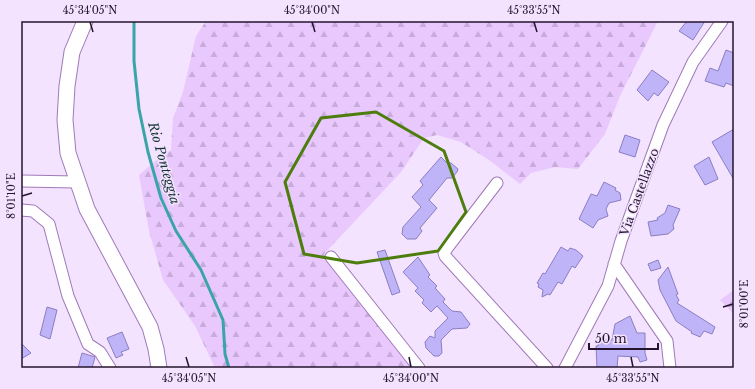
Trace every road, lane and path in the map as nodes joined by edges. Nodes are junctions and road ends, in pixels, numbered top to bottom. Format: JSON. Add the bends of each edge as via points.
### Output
{"nodes":[{"id":1,"x":85,"y":21,"type":"edge"},
{"id":2,"x":722,"y":21,"type":"edge"},
{"id":3,"x":21,"y":181,"type":"edge"},
{"id":4,"x":77,"y":182,"type":"junction"},
{"id":5,"x":498,"y":183,"type":"dead end"},
{"id":6,"x":21,"y":210,"type":"edge"},
{"id":7,"x":331,"y":257,"type":"dead end"},
{"id":8,"x":614,"y":264,"type":"junction"},
{"id":9,"x":110,"y":368,"type":"edge"},
{"id":10,"x":159,"y":368,"type":"edge"},
{"id":11,"x":419,"y":368,"type":"edge"},
{"id":12,"x":547,"y":368,"type":"edge"},
{"id":13,"x":565,"y":368,"type":"edge"},
{"id":14,"x":670,"y":368,"type":"edge"}],
"edges":[{"from":1,"to":4,"type":"street","via":[[72,52],[66,86],[66,137]]},
{"from":2,"to":8,"type":"street","name":"Via Castellazzo","via":[[693,62],[662,125]]},
{"from":3,"to":4,"type":"street"},
{"from":4,"to":10,"type":"street","via":[[87,209],[150,327]]},
{"from":5,"to":12,"type":"street","via":[[444,253]]},
{"from":6,"to":9,"type":"street","via":[[33,211],[49,224],[68,296],[85,337],[88,344],[100,352]]},
{"from":7,"to":11,"type":"street"},
{"from":8,"to":13,"type":"street","name":"Via Castellazzo","via":[[608,286]]},
{"from":8,"to":14,"type":"street","via":[[667,341]]}]}
